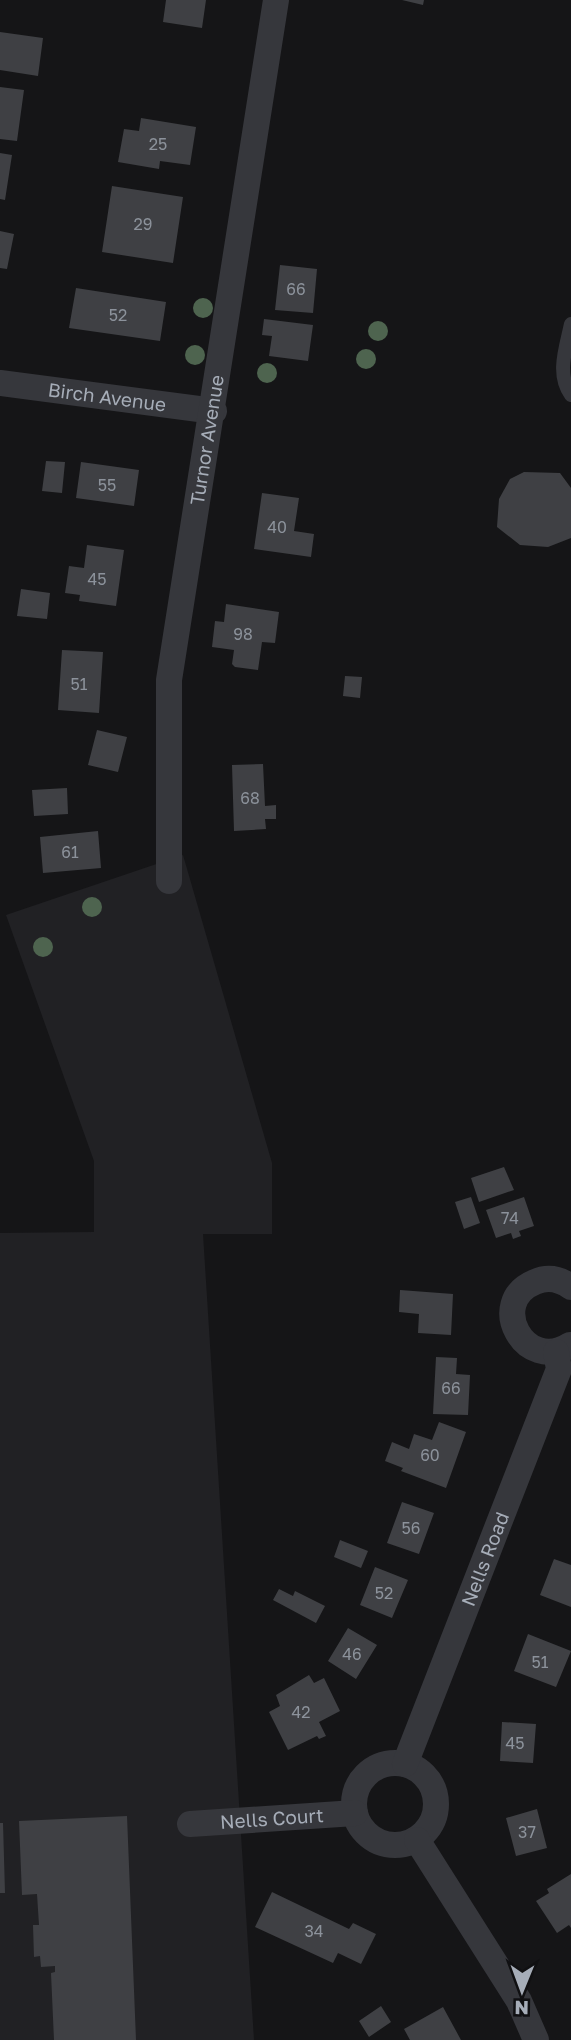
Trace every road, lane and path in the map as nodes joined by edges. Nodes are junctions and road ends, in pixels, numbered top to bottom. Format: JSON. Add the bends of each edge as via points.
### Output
{"nodes":[{"id":1,"x":276,"y":0,"type":"edge"},
{"id":2,"x":571,"y":324,"type":"edge"},
{"id":3,"x":0,"y":383,"type":"edge"},
{"id":4,"x":571,"y":395,"type":"edge"},
{"id":5,"x":214,"y":411,"type":"junction"},
{"id":6,"x":169,"y":881,"type":"dead end"},
{"id":7,"x":571,"y":1287,"type":"edge"},
{"id":8,"x":564,"y":1348,"type":"edge"},
{"id":9,"x":405,"y":1764,"type":"junction"},
{"id":10,"x":355,"y":1814,"type":"junction"},
{"id":11,"x":190,"y":1824,"type":"dead end"},
{"id":12,"x":417,"y":1840,"type":"junction"},
{"id":13,"x":536,"y":2040,"type":"edge"}],
"edges":[{"from":1,"to":5,"type":"street","name":"Turnor Avenue"},
{"from":2,"to":4,"type":"lane","via":[[563,364],[564,385]]},
{"from":3,"to":5,"type":"street","name":"Birch Avenue"},
{"from":5,"to":6,"type":"street","name":"Turnor Avenue","via":[[169,680]]},
{"from":7,"to":8,"type":"street","name":"Nells Road","via":[[540,1279],[519,1293],[511,1317],[521,1340],[543,1352]]},
{"from":8,"to":9,"type":"street","name":"Nells Road"},
{"from":9,"to":10,"type":"street","via":[[377,1767],[366,1775],[358,1786]]},
{"from":9,"to":12,"type":"street","via":[[428,1779],[435,1791],[437,1805],[427,1831]]},
{"from":10,"to":11,"type":"street","name":"Nells Court"},
{"from":10,"to":12,"type":"street","via":[[360,1826],[379,1842],[405,1845]]},
{"from":12,"to":13,"type":"street","via":[[519,2001]]}]}
